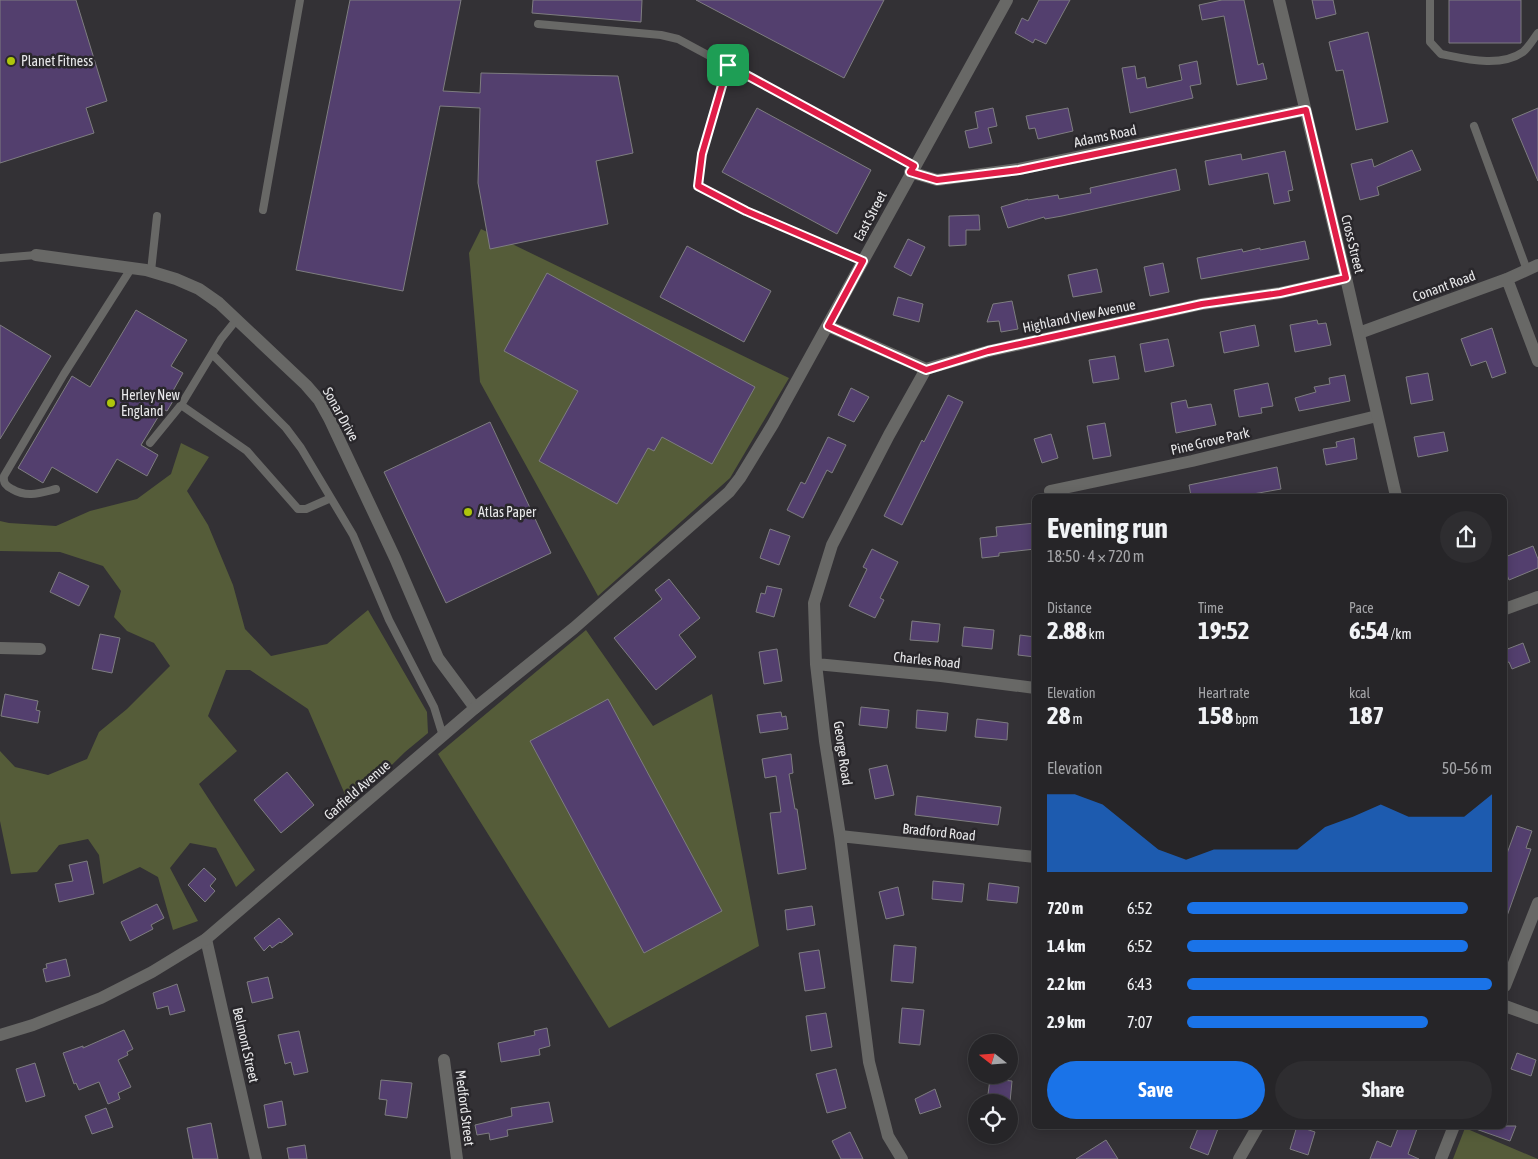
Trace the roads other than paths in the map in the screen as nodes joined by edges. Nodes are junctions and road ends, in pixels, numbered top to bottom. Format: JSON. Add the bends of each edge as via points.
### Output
{"nodes":[{"id":1,"x":300,"y":0,"type":"edge"},
{"id":2,"x":1007,"y":0,"type":"edge"},
{"id":3,"x":1279,"y":0,"type":"edge"},
{"id":4,"x":1430,"y":0,"type":"edge"},
{"id":5,"x":538,"y":24,"type":"dead end"},
{"id":6,"x":1538,"y":33,"type":"edge"},
{"id":7,"x":728,"y":65,"type":"junction"},
{"id":8,"x":1306,"y":110,"type":"junction"},
{"id":9,"x":1474,"y":126,"type":"dead end"},
{"id":10,"x":912,"y":169,"type":"junction"},
{"id":11,"x":263,"y":210,"type":"dead end"},
{"id":12,"x":157,"y":216,"type":"dead end"},
{"id":13,"x":36,"y":255,"type":"joint"},
{"id":14,"x":0,"y":258,"type":"edge"},
{"id":15,"x":863,"y":261,"type":"junction"},
{"id":16,"x":132,"y":267,"type":"junction"},
{"id":17,"x":1532,"y":268,"type":"edge"},
{"id":18,"x":151,"y":271,"type":"junction"},
{"id":19,"x":1346,"y":278,"type":"junction"},
{"id":20,"x":1507,"y":279,"type":"junction"},
{"id":21,"x":237,"y":319,"type":"junction"},
{"id":22,"x":828,"y":326,"type":"junction"},
{"id":23,"x":1359,"y":333,"type":"junction"},
{"id":24,"x":212,"y":354,"type":"junction"},
{"id":25,"x":1538,"y":361,"type":"edge"},
{"id":26,"x":926,"y":370,"type":"junction"},
{"id":27,"x":181,"y":405,"type":"junction"},
{"id":28,"x":1376,"y":416,"type":"junction"},
{"id":29,"x":150,"y":443,"type":"dead end"},
{"id":30,"x":56,"y":489,"type":"dead end"},
{"id":31,"x":1050,"y":491,"type":"dead end"},
{"id":32,"x":1396,"y":494,"type":"edge"},
{"id":33,"x":331,"y":498,"type":"junction"},
{"id":34,"x":703,"y":516,"type":"joint"},
{"id":35,"x":1538,"y":596,"type":"edge"},
{"id":36,"x":1507,"y":608,"type":"edge"},
{"id":37,"x":0,"y":648,"type":"edge"},
{"id":38,"x":40,"y":649,"type":"dead end"},
{"id":39,"x":816,"y":664,"type":"junction"},
{"id":40,"x":1032,"y":688,"type":"edge"},
{"id":41,"x":475,"y":708,"type":"junction"},
{"id":42,"x":443,"y":736,"type":"junction"},
{"id":43,"x":840,"y":836,"type":"junction"},
{"id":44,"x":1032,"y":858,"type":"edge"},
{"id":45,"x":1538,"y":903,"type":"edge"},
{"id":46,"x":206,"y":939,"type":"junction"},
{"id":47,"x":1507,"y":981,"type":"edge"},
{"id":48,"x":1507,"y":1007,"type":"edge"},
{"id":49,"x":1538,"y":1018,"type":"edge"},
{"id":50,"x":0,"y":1035,"type":"edge"},
{"id":51,"x":444,"y":1060,"type":"dead end"},
{"id":52,"x":1256,"y":1129,"type":"edge"},
{"id":53,"x":1453,"y":1129,"type":"edge"},
{"id":54,"x":256,"y":1159,"type":"edge"},
{"id":55,"x":457,"y":1159,"type":"edge"},
{"id":56,"x":902,"y":1159,"type":"edge"},
{"id":57,"x":1239,"y":1159,"type":"edge"},
{"id":58,"x":1440,"y":1159,"type":"edge"}],
"edges":[{"from":1,"to":11,"type":"lane"},
{"from":2,"to":10,"type":"street","name":"East Street"},
{"from":3,"to":8,"type":"street","name":"Cross Street"},
{"from":4,"to":6,"type":"lane","via":[[1430,42],[1441,54],[1499,61],[1523,51]]},
{"from":5,"to":7,"type":"lane","via":[[667,36]]},
{"from":7,"to":10,"type":"lane"},
{"from":7,"to":15,"type":"lane","via":[[702,154],[698,186],[746,211]]},
{"from":8,"to":10,"type":"street","name":"Adams Road","via":[[1019,170],[937,180]]},
{"from":8,"to":19,"type":"street","name":"Cross Street"},
{"from":9,"to":17,"type":"lane"},
{"from":10,"to":15,"type":"street","name":"East Street"},
{"from":12,"to":18,"type":"lane"},
{"from":13,"to":14,"type":"lane"},
{"from":13,"to":16,"type":"street","name":"Sonar Drive"},
{"from":15,"to":22,"type":"street","name":"East Street"},
{"from":16,"to":18,"type":"street","name":"Sonar Drive"},
{"from":16,"to":30,"type":"lane","via":[[4,476],[7,486],[20,493],[30,495]]},
{"from":17,"to":20,"type":"street","name":"Conant Road"},
{"from":18,"to":21,"type":"street","name":"Sonar Drive","via":[[199,289]]},
{"from":19,"to":23,"type":"street","name":"Cross Street"},
{"from":19,"to":26,"type":"street","name":"Highland View Avenue","via":[[1280,293],[1193,306],[988,351]]},
{"from":20,"to":23,"type":"street","name":"Conant Road"},
{"from":20,"to":25,"type":"street"},
{"from":21,"to":24,"type":"lane"},
{"from":21,"to":41,"type":"street","name":"Sonar Drive","via":[[319,400],[395,558],[438,658]]},
{"from":22,"to":26,"type":"street"},
{"from":22,"to":34,"type":"street","name":"East Street","via":[[740,478]]},
{"from":23,"to":28,"type":"street","name":"Cross Street"},
{"from":24,"to":27,"type":"lane"},
{"from":24,"to":33,"type":"lane","via":[[294,437]]},
{"from":26,"to":39,"type":"street","name":"George Road","via":[[832,546],[814,603]]},
{"from":27,"to":29,"type":"lane"},
{"from":27,"to":33,"type":"lane","via":[[247,451],[298,509],[306,510]]},
{"from":28,"to":31,"type":"street","name":"Pine Grove Park","via":[[1192,462]]},
{"from":28,"to":32,"type":"street","name":"Cross Street"},
{"from":33,"to":42,"type":"lane","via":[[434,707]]},
{"from":34,"to":41,"type":"street","name":"Garfield Avenue","via":[[574,628]]},
{"from":35,"to":36,"type":"street"},
{"from":37,"to":38,"type":"street"},
{"from":39,"to":40,"type":"street","name":"Charles Road"},
{"from":39,"to":43,"type":"street","name":"George Road"},
{"from":41,"to":42,"type":"street","name":"Garfield Avenue"},
{"from":42,"to":46,"type":"street","name":"Garfield Avenue"},
{"from":43,"to":44,"type":"street","name":"Bradford Road"},
{"from":43,"to":56,"type":"street","name":"George Road","via":[[869,1062],[888,1136]]},
{"from":45,"to":47,"type":"street"},
{"from":46,"to":50,"type":"street","name":"Garfield Avenue","via":[[101,998]]},
{"from":46,"to":54,"type":"street","name":"Belmont Street"},
{"from":48,"to":49,"type":"street"},
{"from":51,"to":55,"type":"street","name":"Medford Street"},
{"from":52,"to":57,"type":"street"},
{"from":53,"to":58,"type":"street"}]}
